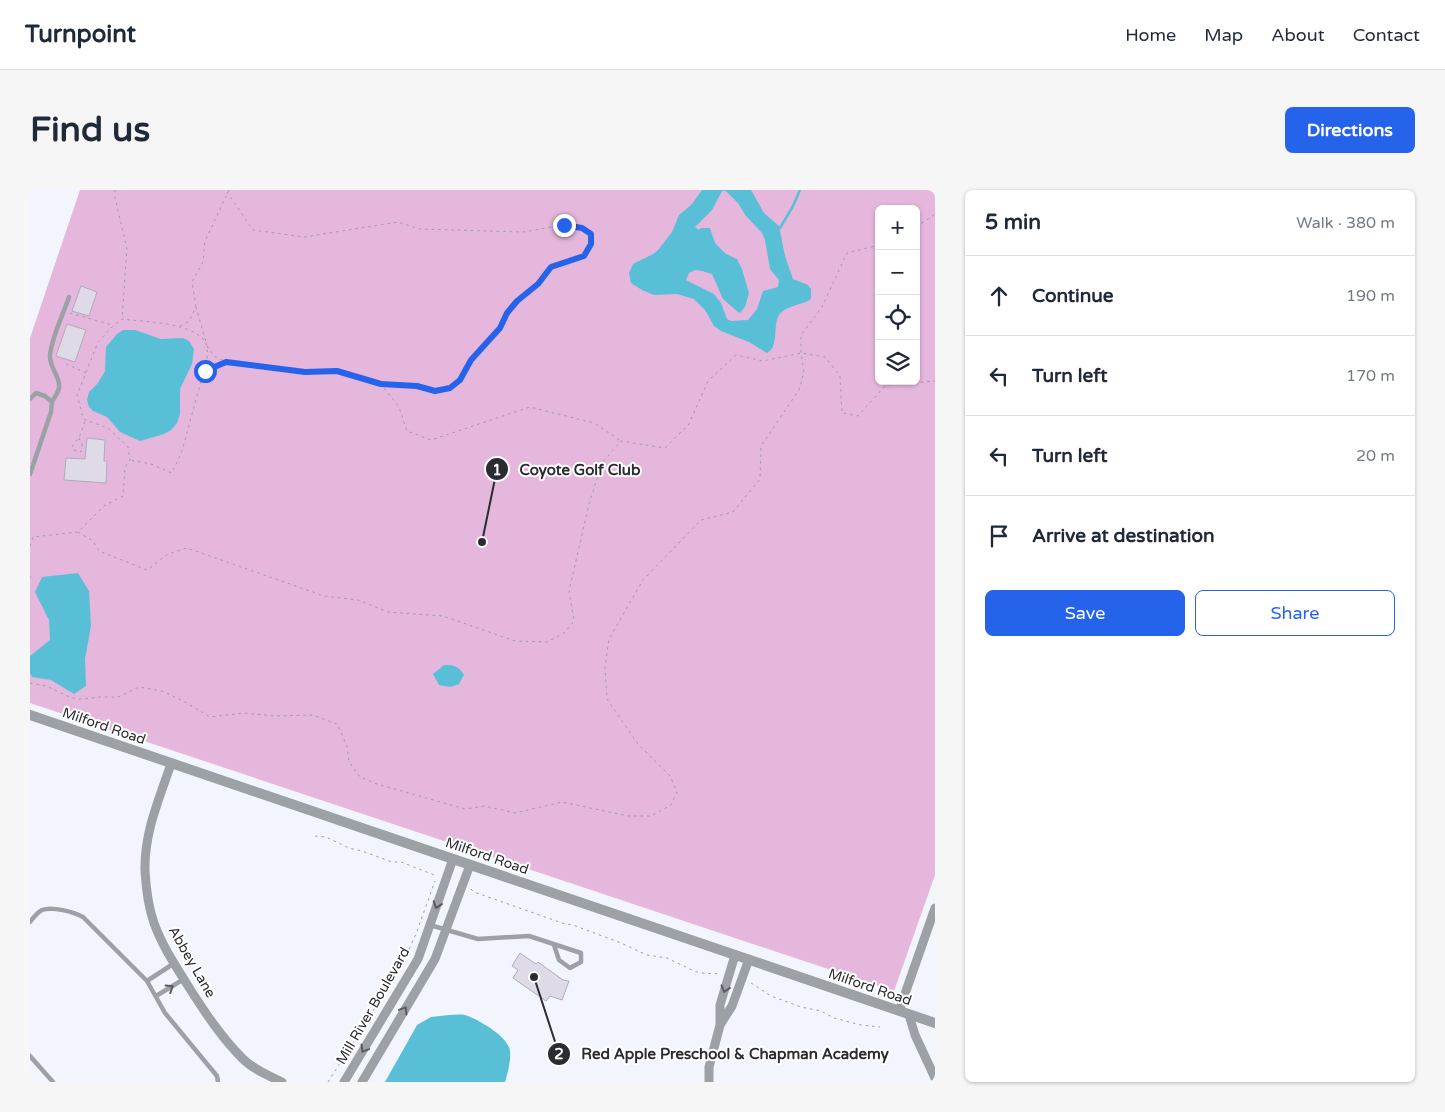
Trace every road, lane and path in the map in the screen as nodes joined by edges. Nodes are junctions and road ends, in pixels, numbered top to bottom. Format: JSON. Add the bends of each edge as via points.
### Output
{"nodes":[{"id":1,"x":115,"y":190,"type":"edge"},
{"id":2,"x":228,"y":191,"type":"edge"},
{"id":3,"x":935,"y":214,"type":"edge"},
{"id":4,"x":920,"y":224,"type":"edge"},
{"id":5,"x":875,"y":247,"type":"edge"},
{"id":6,"x":70,"y":296,"type":"dead end"},
{"id":7,"x":196,"y":307,"type":"junction"},
{"id":8,"x":64,"y":312,"type":"junction"},
{"id":9,"x":122,"y":319,"type":"junction"},
{"id":10,"x":113,"y":326,"type":"junction"},
{"id":11,"x":180,"y":326,"type":"junction"},
{"id":12,"x":206,"y":344,"type":"junction"},
{"id":13,"x":801,"y":353,"type":"junction"},
{"id":14,"x":226,"y":362,"type":"junction"},
{"id":15,"x":66,"y":364,"type":"dead end"},
{"id":16,"x":205,"y":371,"type":"junction"},
{"id":17,"x":86,"y":373,"type":"junction"},
{"id":18,"x":935,"y":381,"type":"edge"},
{"id":19,"x":381,"y":384,"type":"junction"},
{"id":20,"x":30,"y":399,"type":"edge"},
{"id":21,"x":52,"y":402,"type":"junction"},
{"id":22,"x":85,"y":420,"type":"junction"},
{"id":23,"x":78,"y":438,"type":"junction"},
{"id":24,"x":621,"y":441,"type":"junction"},
{"id":25,"x":130,"y":460,"type":"junction"},
{"id":26,"x":30,"y":474,"type":"edge"},
{"id":27,"x":78,"y":532,"type":"junction"},
{"id":28,"x":30,"y":546,"type":"edge"},
{"id":29,"x":30,"y":683,"type":"edge"},
{"id":30,"x":30,"y":715,"type":"edge"},
{"id":31,"x":171,"y":764,"type":"junction"},
{"id":32,"x":315,"y":836,"type":"dead end"},
{"id":33,"x":453,"y":859,"type":"junction"},
{"id":34,"x":470,"y":865,"type":"junction"},
{"id":35,"x":462,"y":885,"type":"junction"},
{"id":36,"x":935,"y":908,"type":"edge"},
{"id":37,"x":30,"y":922,"type":"edge"},
{"id":38,"x":430,"y":925,"type":"junction"},
{"id":39,"x":446,"y":930,"type":"junction"},
{"id":40,"x":554,"y":945,"type":"junction"},
{"id":41,"x":735,"y":955,"type":"junction"},
{"id":42,"x":749,"y":959,"type":"junction"},
{"id":43,"x":173,"y":964,"type":"junction"},
{"id":44,"x":729,"y":976,"type":"junction"},
{"id":45,"x":184,"y":979,"type":"junction"},
{"id":46,"x":741,"y":980,"type":"junction"},
{"id":47,"x":147,"y":981,"type":"junction"},
{"id":48,"x":156,"y":996,"type":"junction"},
{"id":49,"x":904,"y":1013,"type":"junction"},
{"id":50,"x":935,"y":1024,"type":"edge"},
{"id":51,"x":720,"y":1025,"type":"junction"},
{"id":52,"x":880,"y":1027,"type":"dead end"},
{"id":53,"x":30,"y":1056,"type":"edge"},
{"id":54,"x":935,"y":1078,"type":"edge"},
{"id":55,"x":53,"y":1082,"type":"edge"},
{"id":56,"x":218,"y":1082,"type":"edge"},
{"id":57,"x":282,"y":1082,"type":"edge"},
{"id":58,"x":328,"y":1082,"type":"edge"},
{"id":59,"x":344,"y":1082,"type":"edge"},
{"id":60,"x":362,"y":1082,"type":"edge"},
{"id":61,"x":709,"y":1082,"type":"edge"}],
"edges":[{"from":1,"to":9,"type":"path","via":[[127,249]]},
{"from":2,"to":7,"type":"path","via":[[205,241],[203,262],[192,282]]},
{"from":2,"to":19,"type":"path","via":[[253,230],[304,237],[398,222],[420,228],[523,232],[564,225],[582,228],[591,234],[591,244],[584,256],[551,267],[538,284],[517,301],[500,328],[471,360],[460,380],[450,388],[435,391],[417,386]]},
{"from":3,"to":4,"type":"path"},
{"from":5,"to":13,"type":"path","via":[[847,254],[822,307],[801,335]]},
{"from":6,"to":8,"type":"lane"},
{"from":7,"to":11,"type":"path","via":[[189,321]]},
{"from":7,"to":12,"type":"path"},
{"from":8,"to":10,"type":"path"},
{"from":8,"to":21,"type":"lane","via":[[50,353],[53,371],[59,380],[59,389]]},
{"from":9,"to":10,"type":"path"},
{"from":9,"to":11,"type":"path"},
{"from":10,"to":17,"type":"path","via":[[98,342]]},
{"from":11,"to":12,"type":"path","via":[[200,336]]},
{"from":12,"to":14,"type":"path","via":[[214,356]]},
{"from":12,"to":16,"type":"path"},
{"from":13,"to":18,"type":"path","via":[[825,357],[840,376],[842,413],[858,416],[886,385]]},
{"from":13,"to":24,"type":"path","via":[[763,360],[736,354],[708,381],[689,424],[665,448]]},
{"from":13,"to":29,"type":"path","via":[[804,372],[799,390],[761,446],[760,479],[733,512],[701,520],[643,580],[609,639],[604,668],[607,699],[638,744],[670,776],[677,792],[671,805],[651,816],[628,816],[562,802],[515,812],[485,806],[465,809],[360,777],[349,762],[337,724],[313,715],[243,713],[210,717],[162,691],[139,687],[118,697],[82,699]]},
{"from":14,"to":16,"type":"path"},
{"from":14,"to":19,"type":"path","via":[[305,372],[337,371]]},
{"from":15,"to":17,"type":"path"},
{"from":16,"to":25,"type":"path","via":[[182,451],[172,473]]},
{"from":17,"to":22,"type":"path","via":[[77,395]]},
{"from":19,"to":24,"type":"path","via":[[400,407],[407,431],[431,440],[530,407],[594,423]]},
{"from":20,"to":21,"type":"lane","via":[[36,393]]},
{"from":21,"to":26,"type":"lane"},
{"from":22,"to":23,"type":"path"},
{"from":22,"to":25,"type":"path","via":[[108,428],[128,447]]},
{"from":23,"to":23,"type":"path","via":[[72,447],[81,452],[82,444]]},
{"from":24,"to":27,"type":"path","via":[[602,463],[589,504],[569,591],[574,621],[564,633],[547,642],[515,642],[443,616],[388,612],[358,600],[324,596],[187,548],[168,554],[147,570],[100,551],[94,541]]},
{"from":25,"to":27,"type":"path","via":[[125,467],[123,496],[104,506]]},
{"from":27,"to":28,"type":"path","via":[[33,537]]},
{"from":30,"to":31,"type":"street","name":"Milford Road"},
{"from":31,"to":33,"type":"street","name":"Milford Road"},
{"from":31,"to":43,"type":"street","name":"Abbey Lane","via":[[150,825],[145,870],[147,898],[154,924]]},
{"from":32,"to":58,"type":"path","via":[[437,876],[402,965]]},
{"from":33,"to":34,"type":"street","name":"Milford Road"},
{"from":33,"to":38,"type":"street","name":"Mill River Boulevard","one_way":true},
{"from":34,"to":35,"type":"street","name":"Mill River Boulevard"},
{"from":34,"to":41,"type":"street","name":"Milford Road"},
{"from":35,"to":39,"type":"street","name":"Mill River Boulevard"},
{"from":35,"to":44,"type":"path","via":[[647,955],[667,958],[702,973]]},
{"from":36,"to":49,"type":"street"},
{"from":37,"to":47,"type":"lane","via":[[42,910],[76,912]]},
{"from":38,"to":39,"type":"lane"},
{"from":38,"to":59,"type":"street","name":"Mill River Boulevard","one_way":true,"via":[[408,978]]},
{"from":39,"to":40,"type":"lane","via":[[478,939],[529,936]]},
{"from":60,"to":39,"type":"street","name":"Mill River Boulevard","one_way":true,"via":[[435,959]]},
{"from":40,"to":40,"type":"lane","via":[[581,953],[582,962],[570,968],[559,960]]},
{"from":41,"to":42,"type":"street","name":"Milford Road"},
{"from":41,"to":44,"type":"street"},
{"from":42,"to":46,"type":"street"},
{"from":42,"to":49,"type":"street","name":"Milford Road"},
{"from":43,"to":45,"type":"street","name":"Abbey Lane"},
{"from":43,"to":47,"type":"lane"},
{"from":44,"to":51,"type":"street","one_way":true,"via":[[720,1005]]},
{"from":48,"to":45,"type":"lane","one_way":true},
{"from":45,"to":57,"type":"street","name":"Abbey Lane","via":[[212,1023],[244,1060]]},
{"from":46,"to":51,"type":"street","via":[[732,1006]]},
{"from":46,"to":52,"type":"path","via":[[801,1007],[861,1025]]},
{"from":47,"to":48,"type":"lane"},
{"from":48,"to":56,"type":"lane","via":[[165,1013],[217,1076]]},
{"from":49,"to":50,"type":"street","name":"Milford Road"},
{"from":49,"to":54,"type":"street"},
{"from":51,"to":61,"type":"street"},
{"from":53,"to":55,"type":"lane"}]}
